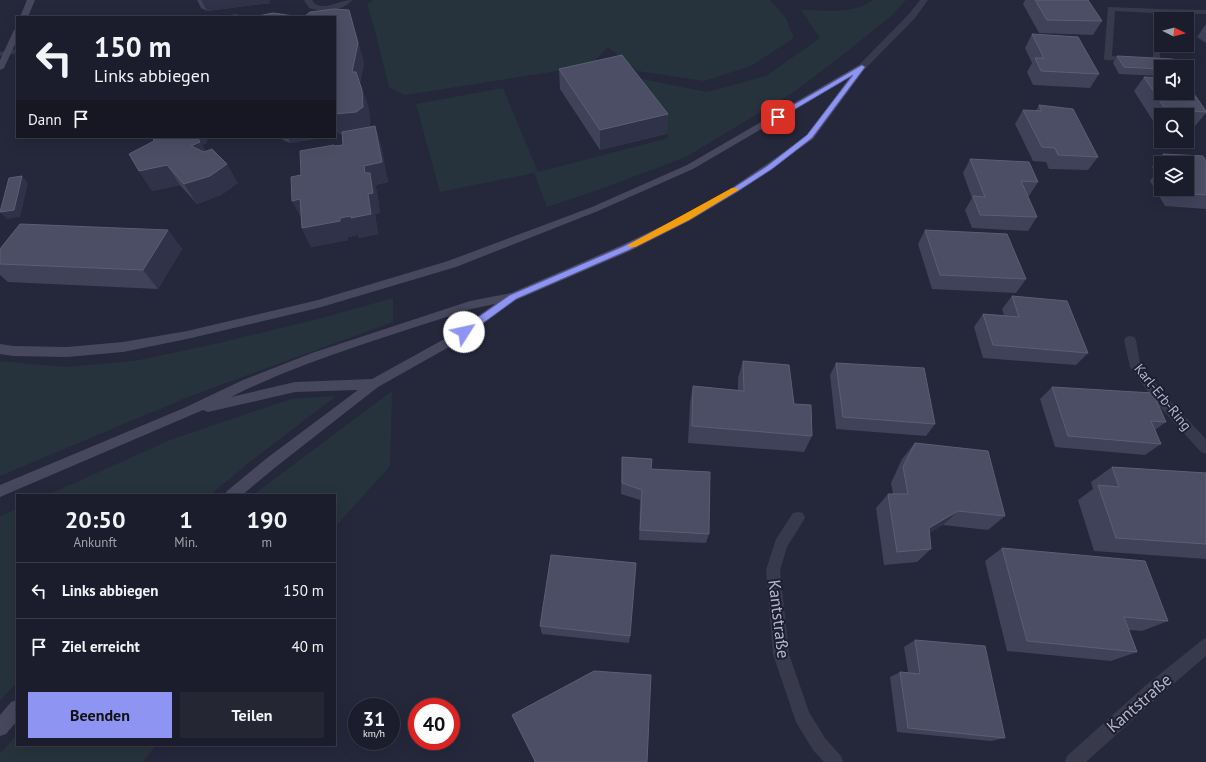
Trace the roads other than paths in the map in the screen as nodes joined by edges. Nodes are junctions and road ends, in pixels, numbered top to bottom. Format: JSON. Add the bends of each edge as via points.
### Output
{"nodes":[{"id":1,"x":31,"y":0,"type":"edge"},
{"id":2,"x":308,"y":0,"type":"edge"},
{"id":3,"x":348,"y":0,"type":"edge"},
{"id":4,"x":924,"y":0,"type":"edge"},
{"id":5,"x":1157,"y":11,"type":"junction"},
{"id":6,"x":1206,"y":12,"type":"edge"},
{"id":7,"x":24,"y":16,"type":"edge"},
{"id":8,"x":16,"y":34,"type":"edge"},
{"id":9,"x":16,"y":51,"type":"edge"},
{"id":10,"x":4,"y":53,"type":"edge"},
{"id":11,"x":862,"y":67,"type":"junction"},
{"id":12,"x":0,"y":68,"type":"edge"},
{"id":13,"x":513,"y":297,"type":"junction"},
{"id":14,"x":1130,"y":340,"type":"dead end"},
{"id":15,"x":0,"y":348,"type":"edge"},
{"id":16,"x":374,"y":384,"type":"junction"},
{"id":17,"x":188,"y":412,"type":"junction"},
{"id":18,"x":1206,"y":448,"type":"edge"},
{"id":19,"x":0,"y":491,"type":"edge"},
{"id":20,"x":233,"y":494,"type":"edge"},
{"id":21,"x":798,"y":518,"type":"dead end"},
{"id":22,"x":1206,"y":646,"type":"edge"},
{"id":23,"x":16,"y":709,"type":"edge"},
{"id":24,"x":0,"y":728,"type":"edge"},
{"id":25,"x":835,"y":762,"type":"edge"},
{"id":26,"x":1073,"y":762,"type":"edge"}],
"edges":[{"from":1,"to":7,"type":"street"},
{"from":2,"to":3,"type":"street","via":[[312,6],[327,8],[339,6]]},
{"from":4,"to":11,"type":"street","via":[[912,16]]},
{"from":5,"to":5,"type":"street","via":[[1112,9],[1108,58],[1157,61]]},
{"from":5,"to":6,"type":"street"},
{"from":8,"to":10,"type":"street"},
{"from":9,"to":10,"type":"street"},
{"from":10,"to":12,"type":"street"},
{"from":11,"to":13,"type":"street","via":[[810,137],[770,167],[686,218],[626,248]]},
{"from":11,"to":15,"type":"street","via":[[690,167],[596,209],[452,264],[318,304],[188,335],[123,347],[67,352],[13,351]]},
{"from":13,"to":16,"type":"street","via":[[452,340]]},
{"from":13,"to":17,"type":"street","via":[[470,305],[316,356],[247,383]]},
{"from":14,"to":18,"type":"street","name":"Karl-Erb-Ring","via":[[1134,364],[1162,400]]},
{"from":16,"to":17,"type":"street","via":[[295,387]]},
{"from":16,"to":20,"type":"street"},
{"from":17,"to":19,"type":"street"},
{"from":21,"to":25,"type":"street","name":"Kantstraße","via":[[781,544],[773,570],[781,654],[802,716],[819,744]]},
{"from":22,"to":26,"type":"street","name":"Kantstraße"},
{"from":23,"to":24,"type":"street"}]}
